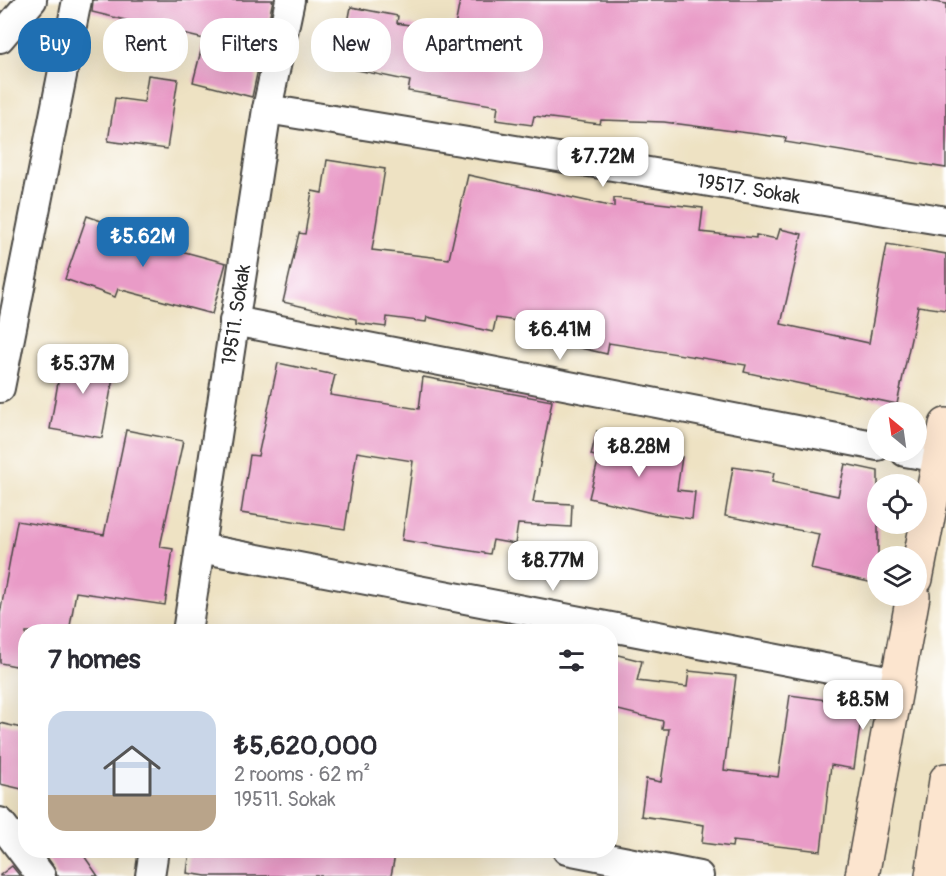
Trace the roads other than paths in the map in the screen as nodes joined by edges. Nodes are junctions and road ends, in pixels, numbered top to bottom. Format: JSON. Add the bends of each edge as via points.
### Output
{"nodes":[{"id":1,"x":32,"y":0,"type":"edge"},
{"id":2,"x":76,"y":0,"type":"edge"},
{"id":3,"x":290,"y":0,"type":"edge"},
{"id":4,"x":0,"y":38,"type":"edge"},
{"id":5,"x":267,"y":109,"type":"junction"},
{"id":6,"x":946,"y":221,"type":"edge"},
{"id":7,"x":234,"y":321,"type":"junction"},
{"id":8,"x":0,"y":388,"type":"edge"},
{"id":9,"x":946,"y":425,"type":"edge"},
{"id":10,"x":867,"y":444,"type":"edge"},
{"id":11,"x":927,"y":456,"type":"edge"},
{"id":12,"x":940,"y":458,"type":"junction"},
{"id":13,"x":923,"y":546,"type":"edge"},
{"id":14,"x":200,"y":548,"type":"junction"},
{"id":15,"x":911,"y":606,"type":"edge"},
{"id":16,"x":188,"y":624,"type":"edge"},
{"id":17,"x":595,"y":624,"type":"edge"},
{"id":18,"x":618,"y":628,"type":"edge"},
{"id":19,"x":897,"y":682,"type":"junction"},
{"id":20,"x":946,"y":780,"type":"edge"},
{"id":21,"x":946,"y":785,"type":"edge"},
{"id":22,"x":2,"y":827,"type":"edge"},
{"id":23,"x":18,"y":847,"type":"edge"},
{"id":24,"x":27,"y":858,"type":"edge"},
{"id":25,"x":153,"y":858,"type":"edge"},
{"id":26,"x":608,"y":858,"type":"edge"},
{"id":27,"x":41,"y":876,"type":"edge"},
{"id":28,"x":150,"y":876,"type":"edge"},
{"id":29,"x":699,"y":876,"type":"edge"},
{"id":30,"x":862,"y":876,"type":"edge"},
{"id":31,"x":932,"y":876,"type":"edge"}],
"edges":[{"from":1,"to":4,"type":"street"},
{"from":2,"to":8,"type":"street"},
{"from":3,"to":5,"type":"street","name":"19511. Sokak"},
{"from":5,"to":6,"type":"street","name":"19517. Sokak"},
{"from":5,"to":7,"type":"street","name":"19511. Sokak"},
{"from":7,"to":10,"type":"street"},
{"from":7,"to":14,"type":"street","name":"19511. Sokak"},
{"from":9,"to":12,"type":"street"},
{"from":11,"to":12,"type":"street"},
{"from":12,"to":13,"type":"street"},
{"from":14,"to":16,"type":"street","name":"19511. Sokak"},
{"from":14,"to":17,"type":"street"},
{"from":15,"to":19,"type":"street"},
{"from":18,"to":19,"type":"street"},
{"from":19,"to":30,"type":"street"},
{"from":20,"to":21,"type":"street"},
{"from":21,"to":31,"type":"street"},
{"from":22,"to":23,"type":"street"},
{"from":24,"to":27,"type":"street"},
{"from":25,"to":28,"type":"street"},
{"from":26,"to":29,"type":"street"}]}
